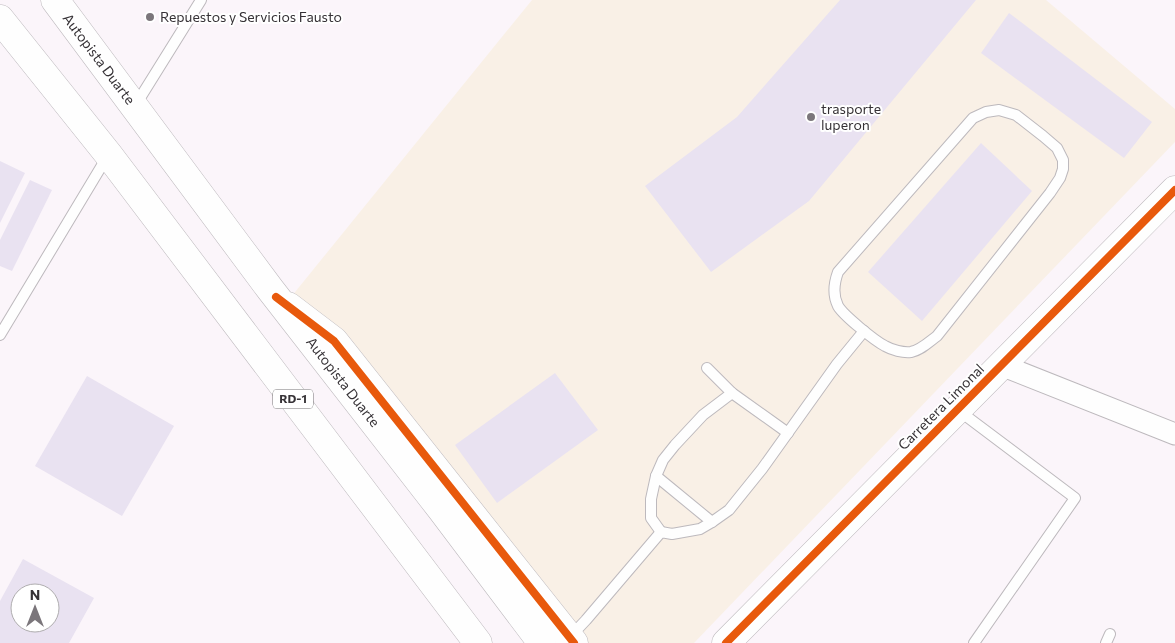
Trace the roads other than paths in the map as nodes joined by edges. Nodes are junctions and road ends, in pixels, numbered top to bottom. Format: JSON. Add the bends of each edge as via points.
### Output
{"nodes":[{"id":1,"x":55,"y":0,"type":"edge"},
{"id":2,"x":201,"y":0,"type":"edge"},
{"id":3,"x":0,"y":19,"type":"edge"},
{"id":4,"x":135,"y":107,"type":"junction"},
{"id":5,"x":108,"y":154,"type":"junction"},
{"id":6,"x":1175,"y":190,"type":"edge"},
{"id":7,"x":276,"y":297,"type":"junction"},
{"id":8,"x":864,"y":331,"type":"junction"},
{"id":9,"x":0,"y":335,"type":"edge"},
{"id":10,"x":1001,"y":365,"type":"junction"},
{"id":11,"x":707,"y":368,"type":"dead end"},
{"id":12,"x":732,"y":393,"type":"junction"},
{"id":13,"x":957,"y":409,"type":"junction"},
{"id":14,"x":788,"y":433,"type":"junction"},
{"id":15,"x":1175,"y":434,"type":"edge"},
{"id":16,"x":656,"y":476,"type":"junction"},
{"id":17,"x":712,"y":522,"type":"junction"},
{"id":18,"x":661,"y":532,"type":"junction"},
{"id":19,"x":572,"y":640,"type":"edge"},
{"id":20,"x":478,"y":643,"type":"edge"},
{"id":21,"x":542,"y":643,"type":"edge"},
{"id":22,"x":726,"y":643,"type":"edge"},
{"id":23,"x":974,"y":643,"type":"edge"}],
"edges":[{"from":1,"to":4,"type":"main road","name":"Autopista Duarte"},
{"from":2,"to":4,"type":"lane"},
{"from":3,"to":5,"type":"main road","number":"RD-1"},
{"from":4,"to":7,"type":"main road","name":"Autopista Duarte"},
{"from":5,"to":9,"type":"lane"},
{"from":5,"to":20,"type":"main road","number":"RD-1"},
{"from":6,"to":10,"type":"main road","name":"Carretera Limonal"},
{"from":7,"to":19,"type":"main road","via":[[334,341]]},
{"from":7,"to":21,"type":"main road","name":"Autopista Duarte"},
{"from":8,"to":8,"type":"lane","via":[[886,347],[902,352],[918,350],[937,336],[1050,194],[1063,169],[1057,148],[1016,114],[999,110],[973,118],[838,272],[834,296],[839,307]]},
{"from":8,"to":14,"type":"lane"},
{"from":10,"to":13,"type":"main road","name":"Carretera Limonal"},
{"from":10,"to":15,"type":"street"},
{"from":11,"to":12,"type":"lane"},
{"from":12,"to":14,"type":"lane"},
{"from":12,"to":16,"type":"lane","via":[[703,414],[663,460]]},
{"from":13,"to":22,"type":"main road","name":"Carretera Limonal"},
{"from":13,"to":23,"type":"lane","via":[[1075,498]]},
{"from":14,"to":17,"type":"lane","via":[[729,510]]},
{"from":16,"to":17,"type":"lane"},
{"from":16,"to":18,"type":"lane","via":[[651,518]]},
{"from":17,"to":18,"type":"lane","via":[[684,533]]},
{"from":18,"to":19,"type":"lane"}]}
